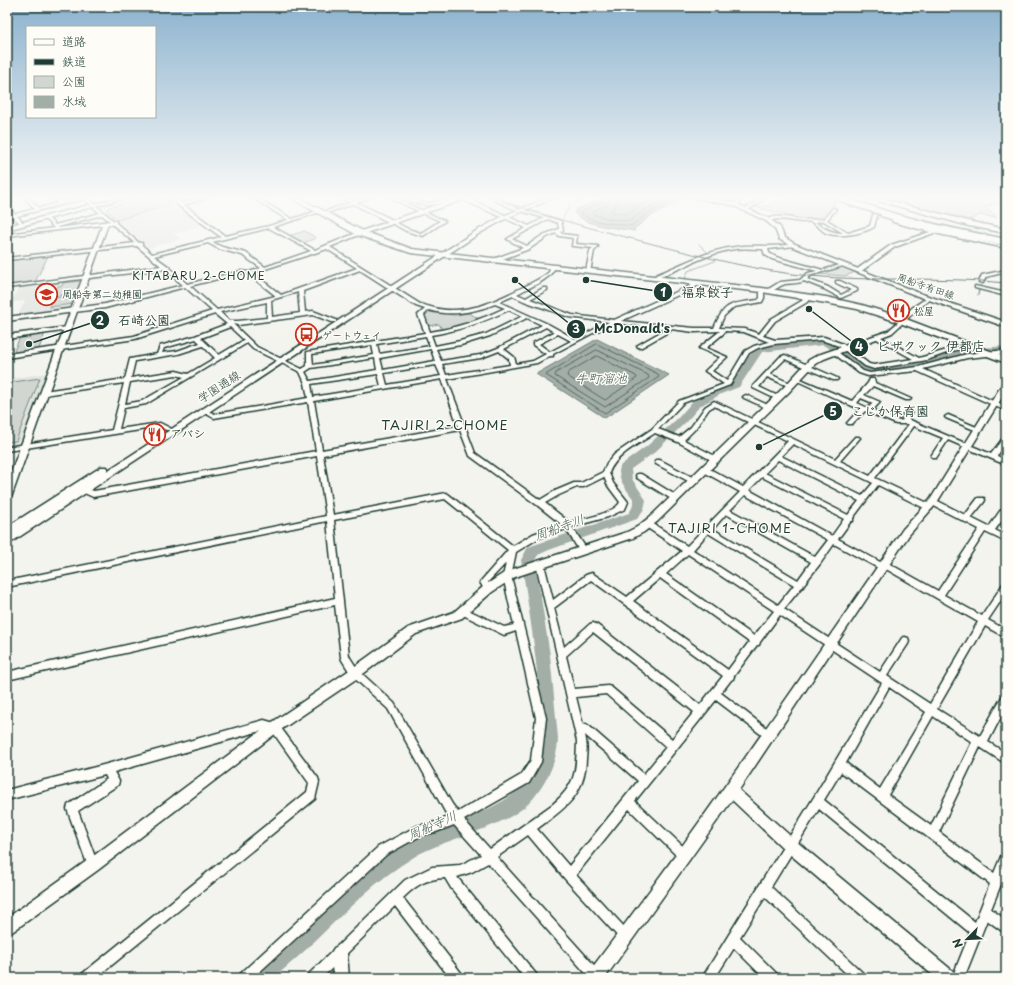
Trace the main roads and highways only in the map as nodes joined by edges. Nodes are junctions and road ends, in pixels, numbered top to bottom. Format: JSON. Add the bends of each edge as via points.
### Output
{"nodes":[{"id":1,"x":389,"y":243,"type":"edge"},
{"id":2,"x":789,"y":243,"type":"edge"},
{"id":3,"x":1006,"y":325,"type":"edge"},
{"id":4,"x":1006,"y":360,"type":"edge"}],
"edges":[{"from":1,"to":4,"type":"highway","via":[[412,251],[807,297],[859,307]]},
{"from":2,"to":3,"type":"main road","name":"周船寺有田線","via":[[858,272]]}]}
